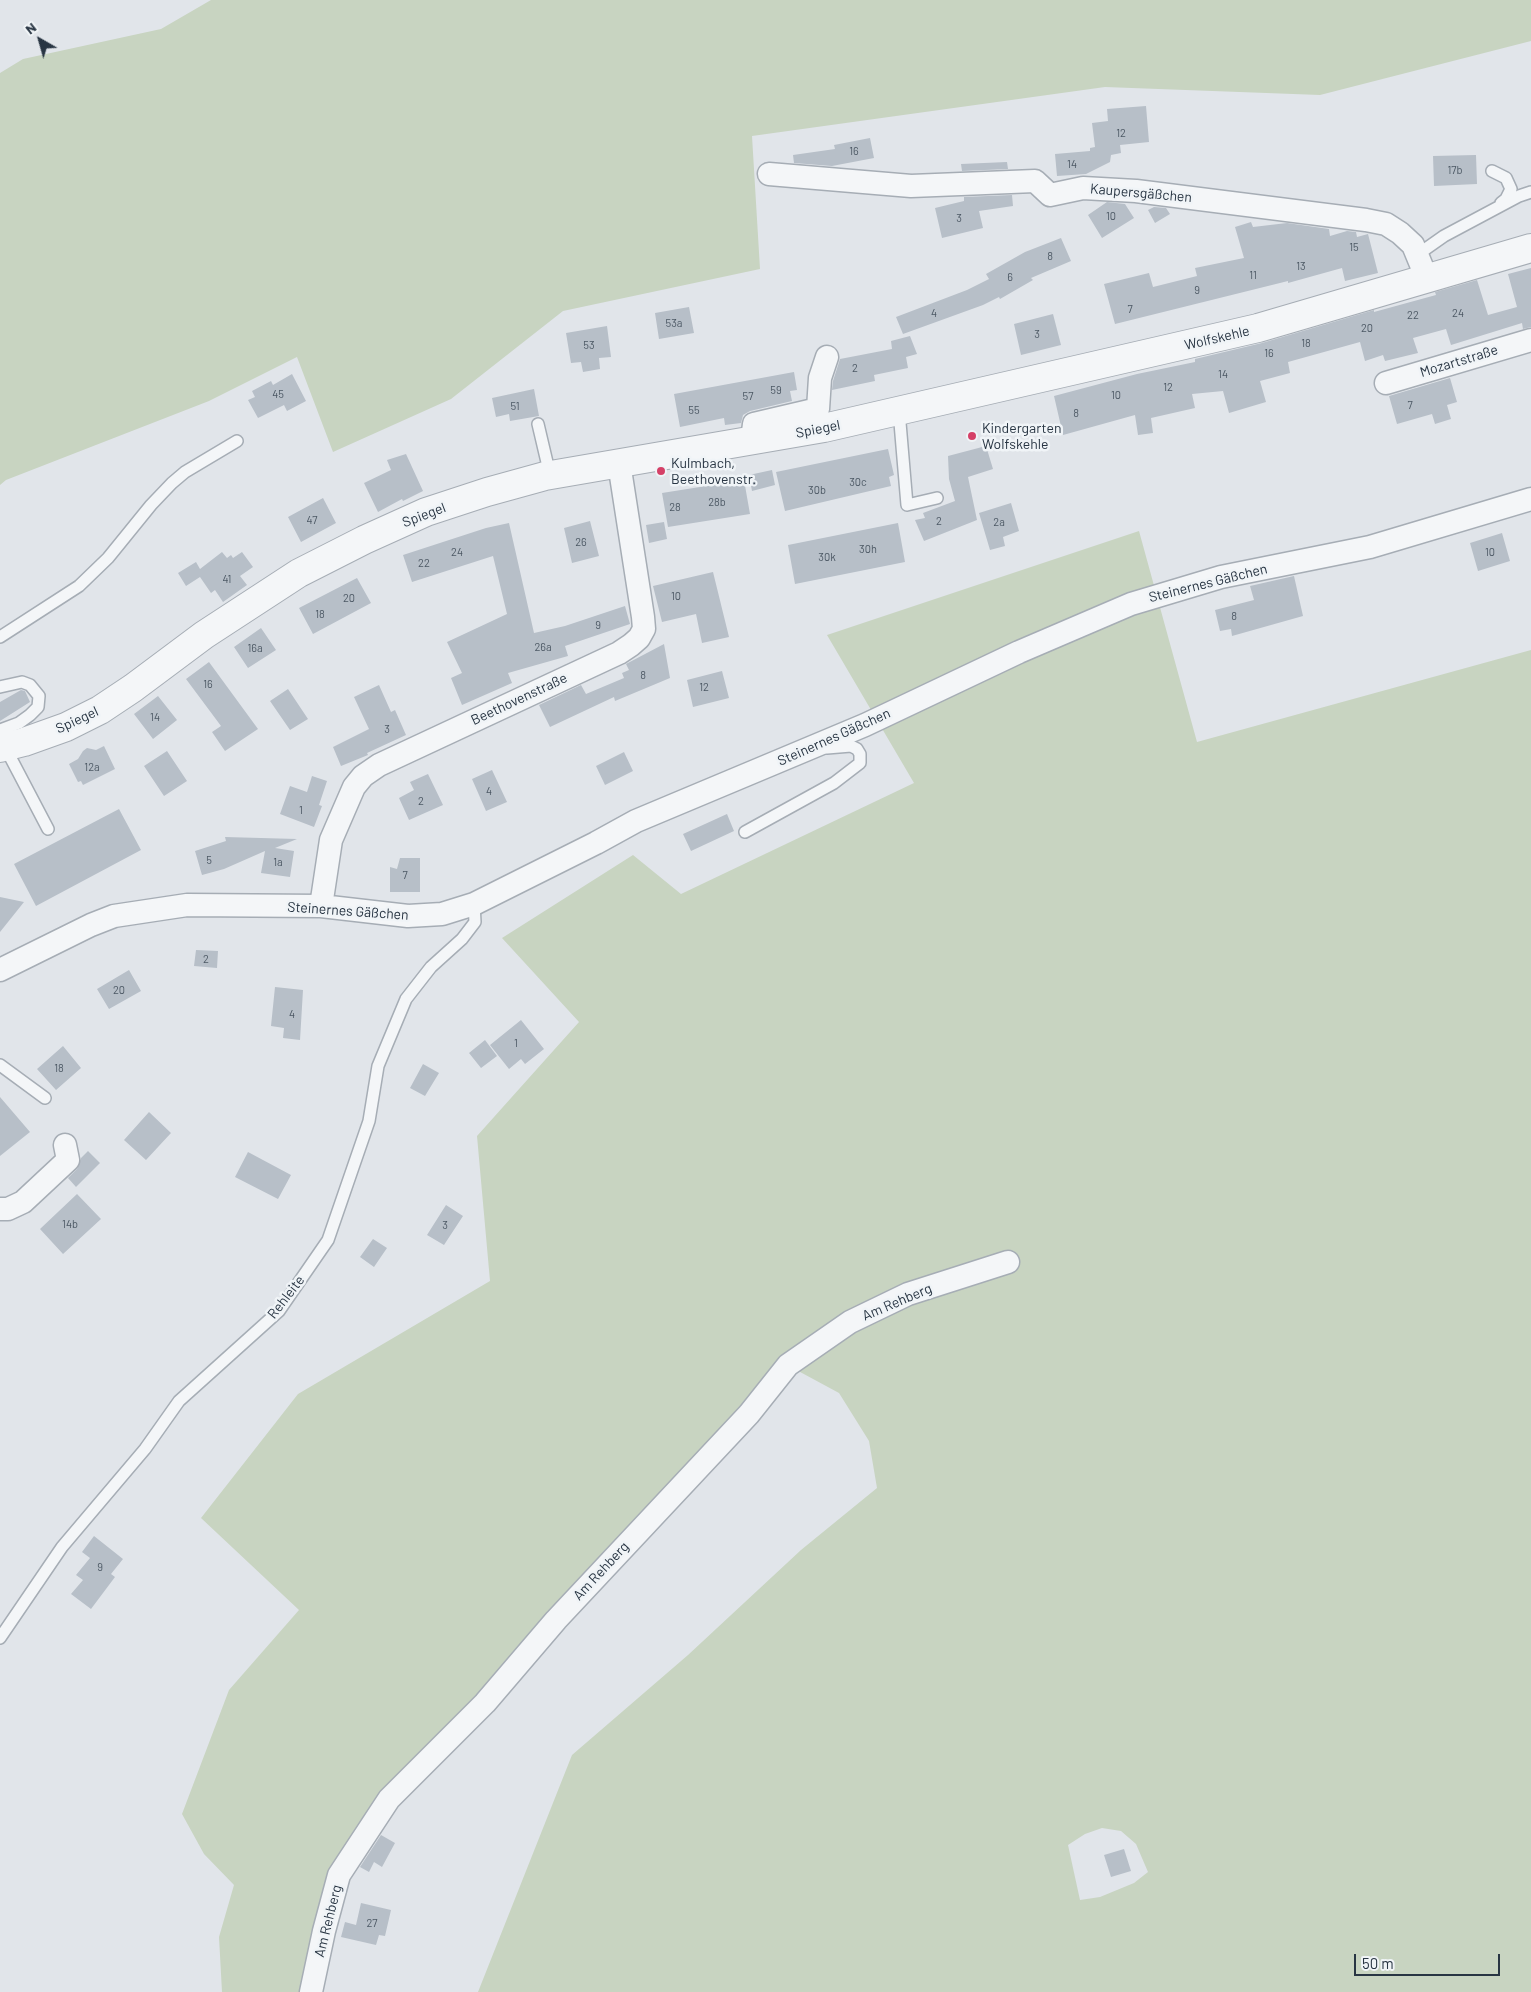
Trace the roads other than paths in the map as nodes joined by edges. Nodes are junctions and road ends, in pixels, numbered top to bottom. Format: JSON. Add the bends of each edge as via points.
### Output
{"nodes":[{"id":1,"x":1492,"y":171,"type":"dead end"},
{"id":2,"x":769,"y":174,"type":"dead end"},
{"id":3,"x":1531,"y":192,"type":"edge"},
{"id":4,"x":1496,"y":208,"type":"junction"},
{"id":5,"x":1531,"y":248,"type":"edge"},
{"id":6,"x":1422,"y":267,"type":"junction"},
{"id":7,"x":1531,"y":340,"type":"edge"},
{"id":8,"x":827,"y":357,"type":"dead end"},
{"id":9,"x":1386,"y":383,"type":"dead end"},
{"id":10,"x":899,"y":411,"type":"junction"},
{"id":11,"x":538,"y":424,"type":"dead end"},
{"id":12,"x":752,"y":440,"type":"junction"},
{"id":13,"x":237,"y":441,"type":"dead end"},
{"id":14,"x":619,"y":463,"type":"junction"},
{"id":15,"x":550,"y":475,"type":"junction"},
{"id":16,"x":937,"y":498,"type":"dead end"},
{"id":17,"x":1531,"y":499,"type":"edge"},
{"id":18,"x":0,"y":637,"type":"edge"},
{"id":19,"x":0,"y":687,"type":"edge"},
{"id":20,"x":2,"y":742,"type":"edge"},
{"id":21,"x":811,"y":748,"type":"junction"},
{"id":22,"x":48,"y":829,"type":"dead end"},
{"id":23,"x":745,"y":832,"type":"dead end"},
{"id":24,"x":474,"y":904,"type":"junction"},
{"id":25,"x":321,"y":906,"type":"junction"},
{"id":26,"x":0,"y":970,"type":"edge"},
{"id":27,"x":0,"y":1065,"type":"edge"},
{"id":28,"x":45,"y":1098,"type":"dead end"},
{"id":29,"x":65,"y":1145,"type":"dead end"},
{"id":30,"x":0,"y":1209,"type":"edge"},
{"id":31,"x":1008,"y":1262,"type":"dead end"},
{"id":32,"x":0,"y":1638,"type":"edge"},
{"id":33,"x":311,"y":1992,"type":"edge"}],
"edges":[{"from":1,"to":4,"type":"lane","via":[[1506,178],[1511,189]]},
{"from":2,"to":6,"type":"street","name":"Kaupersgäßchen","via":[[911,186],[1035,180],[1050,195],[1083,188],[1146,192],[1366,220],[1386,224],[1400,233],[1412,245]]},
{"from":3,"to":4,"type":"lane"},
{"from":4,"to":6,"type":"lane","via":[[1444,236]]},
{"from":5,"to":6,"type":"street","name":"Wolfskehle"},
{"from":6,"to":10,"type":"street","name":"Wolfskehle","via":[[1258,328]]},
{"from":7,"to":9,"type":"street","name":"Mozartstraße"},
{"from":8,"to":12,"type":"street","via":[[820,378],[818,409],[754,424]]},
{"from":10,"to":12,"type":"street","name":"Spiegel"},
{"from":10,"to":16,"type":"lane","via":[[907,505]]},
{"from":11,"to":15,"type":"lane"},
{"from":12,"to":14,"type":"street","name":"Spiegel"},
{"from":13,"to":18,"type":"lane","via":[[172,483],[80,586]]},
{"from":14,"to":15,"type":"street","name":"Spiegel"},
{"from":14,"to":25,"type":"street","name":"Beethovenstraße","via":[[643,616],[644,629],[639,638],[619,653],[379,765],[363,776],[354,787],[331,840]]},
{"from":15,"to":20,"type":"street","name":"Spiegel","via":[[426,512],[364,540],[253,601],[100,710],[24,742]]},
{"from":17,"to":21,"type":"street","name":"Steinernes Gäßchen","via":[[1370,547],[1221,577],[1131,604]]},
{"from":19,"to":20,"type":"lane","via":[[22,682],[30,685],[39,696],[38,708]]},
{"from":20,"to":22,"type":"lane"},
{"from":21,"to":23,"type":"lane","via":[[851,746],[860,754],[860,763],[834,783]]},
{"from":21,"to":24,"type":"street","name":"Steinernes Gäßchen","via":[[636,821]]},
{"from":24,"to":25,"type":"street","name":"Steinernes Gäßchen","via":[[442,914],[408,916]]},
{"from":24,"to":32,"type":"lane","name":"Rehleite","via":[[474,922],[462,940],[431,967],[406,999],[378,1066],[369,1122],[328,1240],[280,1311],[179,1401],[145,1449],[62,1547]]},
{"from":25,"to":26,"type":"street","name":"Steinernes Gäßchen","via":[[187,905],[114,916]]},
{"from":27,"to":28,"type":"lane"},
{"from":29,"to":30,"type":"street","via":[[68,1160],[23,1202]]},
{"from":31,"to":33,"type":"street","name":"Am Rehberg","via":[[908,1294],[850,1322],[788,1365],[749,1414],[556,1620],[485,1703],[389,1799],[340,1875]]}]}
